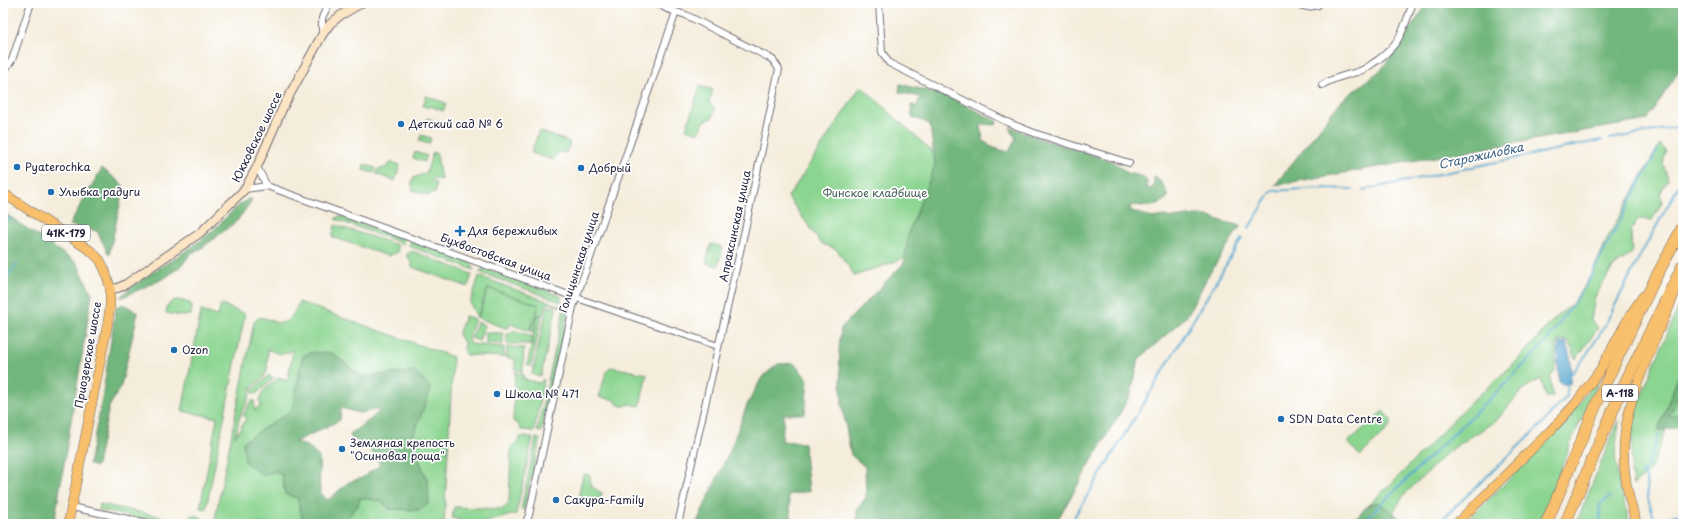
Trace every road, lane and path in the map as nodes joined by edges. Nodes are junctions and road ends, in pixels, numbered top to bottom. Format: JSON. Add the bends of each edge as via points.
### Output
{"nodes":[{"id":1,"x":31,"y":3,"type":"edge"},
{"id":2,"x":329,"y":3,"type":"edge"},
{"id":3,"x":362,"y":3,"type":"edge"},
{"id":4,"x":657,"y":3,"type":"edge"},
{"id":5,"x":879,"y":3,"type":"edge"},
{"id":6,"x":1290,"y":3,"type":"edge"},
{"id":7,"x":1318,"y":3,"type":"edge"},
{"id":8,"x":1413,"y":3,"type":"edge"},
{"id":9,"x":676,"y":12,"type":"junction"},
{"id":10,"x":322,"y":35,"type":"junction"},
{"id":11,"x":3,"y":72,"type":"edge"},
{"id":12,"x":1322,"y":85,"type":"dead end"},
{"id":13,"x":1129,"y":163,"type":"dead end"},
{"id":14,"x":257,"y":167,"type":"junction"},
{"id":15,"x":267,"y":186,"type":"junction"},
{"id":16,"x":245,"y":189,"type":"junction"},
{"id":17,"x":3,"y":194,"type":"edge"},
{"id":18,"x":1683,"y":226,"type":"edge"},
{"id":19,"x":1683,"y":265,"type":"edge"},
{"id":20,"x":1683,"y":270,"type":"edge"},
{"id":21,"x":1656,"y":276,"type":"junction"},
{"id":22,"x":110,"y":289,"type":"junction"},
{"id":23,"x":577,"y":298,"type":"junction"},
{"id":24,"x":718,"y":346,"type":"junction"},
{"id":25,"x":71,"y":507,"type":"junction"},
{"id":26,"x":68,"y":524,"type":"edge"},
{"id":27,"x":153,"y":524,"type":"edge"},
{"id":28,"x":525,"y":524,"type":"edge"},
{"id":29,"x":678,"y":524,"type":"edge"},
{"id":30,"x":1456,"y":524,"type":"edge"},
{"id":31,"x":1546,"y":524,"type":"edge"},
{"id":32,"x":1565,"y":524,"type":"edge"},
{"id":33,"x":1638,"y":524,"type":"edge"}],
"edges":[{"from":1,"to":11,"type":"street","via":[[12,60]]},
{"from":2,"to":10,"type":"street","via":[[322,18]]},
{"from":3,"to":10,"type":"main road","name":"Юкковское шоссе","via":[[341,14]]},
{"from":4,"to":9,"type":"street","name":"Апраксинская улица"},
{"from":5,"to":13,"type":"street","via":[[882,52],[889,62],[1009,123]]},
{"from":6,"to":7,"type":"street","via":[[1308,7]]},
{"from":8,"to":12,"type":"street","via":[[1402,33],[1394,46],[1368,67]]},
{"from":9,"to":23,"type":"street","name":"Голицынская улица"},
{"from":9,"to":24,"type":"street","name":"Апраксинская улица","via":[[768,57],[779,69]]},
{"from":10,"to":14,"type":"main road","name":"Юкковское шоссе","via":[[283,107]]},
{"from":14,"to":15,"type":"street"},
{"from":14,"to":16,"type":"main road","name":"Юкковское шоссе"},
{"from":15,"to":16,"type":"street","name":"Бухвостовская улица"},
{"from":15,"to":23,"type":"street","name":"Бухвостовская улица"},
{"from":16,"to":22,"type":"main road","name":"Юкковское шоссе","via":[[200,233],[126,284]]},
{"from":17,"to":22,"type":"main road","name":"Приозерское шоссе","number":"41К-179","via":[[91,251],[105,270]]},
{"from":18,"to":21,"type":"highway","number":"А-118"},
{"from":19,"to":32,"type":"highway","number":"А-118","via":[[1622,389]]},
{"from":20,"to":33,"type":"main road","via":[[1673,301],[1637,385],[1626,420],[1623,444],[1626,488]]},
{"from":21,"to":30,"type":"main road","via":[[1632,312],[1600,370],[1576,403]]},
{"from":21,"to":31,"type":"highway","number":"А-118","via":[[1605,384]]},
{"from":22,"to":25,"type":"main road","name":"Приозерское шоссе","via":[[108,322]]},
{"from":23,"to":24,"type":"street","name":"Бухвостовская улица"},
{"from":23,"to":28,"type":"street","name":"Голицынская улица","via":[[573,307],[530,515]]},
{"from":24,"to":29,"type":"street","name":"Апраксинская улица"},
{"from":25,"to":26,"type":"main road","name":"Приозерское шоссе"},
{"from":25,"to":27,"type":"street"}]}
